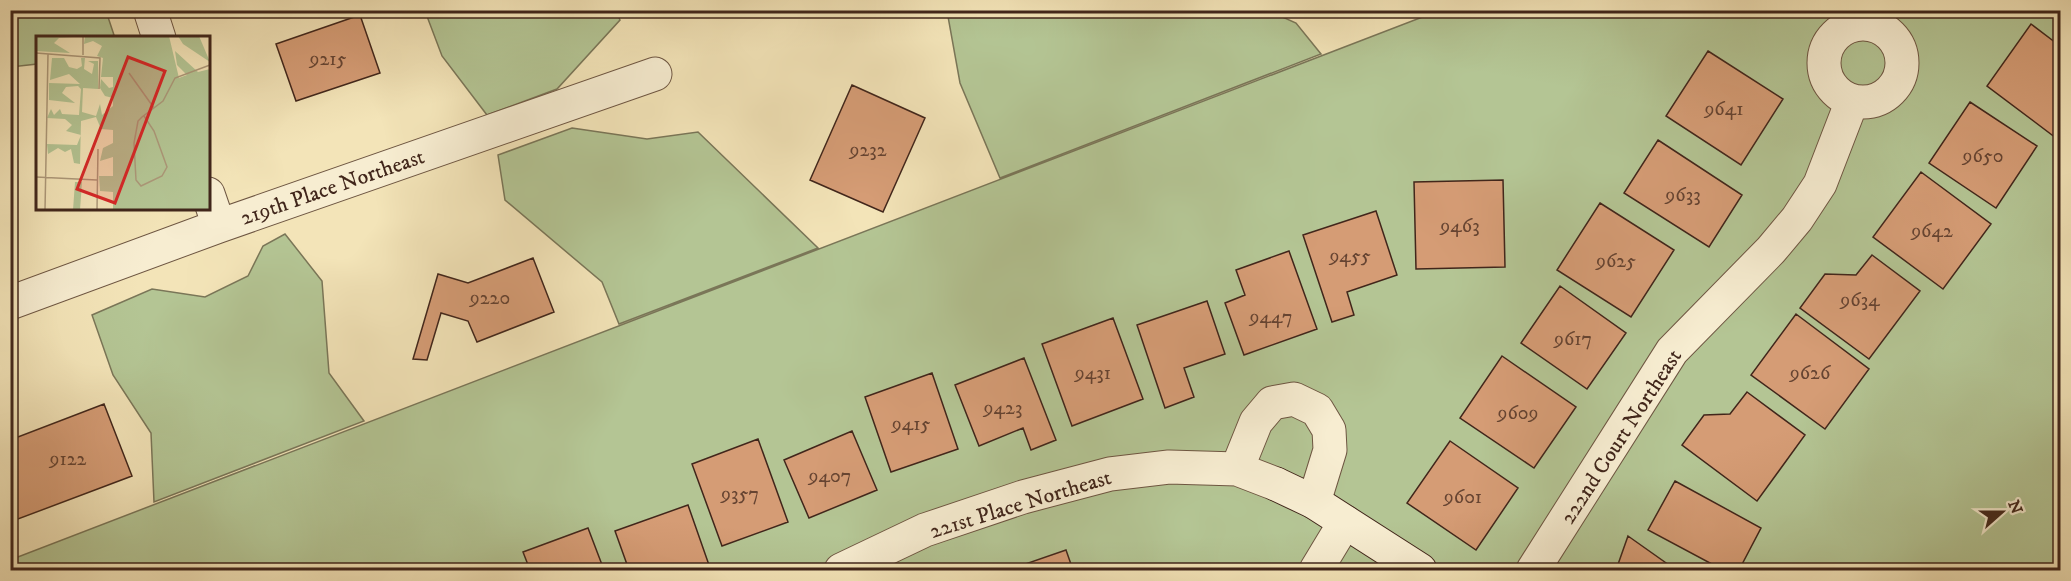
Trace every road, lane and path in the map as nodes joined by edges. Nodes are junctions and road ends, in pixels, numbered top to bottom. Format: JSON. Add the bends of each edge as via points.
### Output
{"nodes":[{"id":1,"x":150,"y":10,"type":"edge"},
{"id":2,"x":158,"y":36,"type":"edge"},
{"id":3,"x":655,"y":74,"type":"dead end"},
{"id":4,"x":1852,"y":101,"type":"dead end"},
{"id":5,"x":210,"y":200,"type":"edge"},
{"id":6,"x":219,"y":226,"type":"junction"},
{"id":7,"x":10,"y":303,"type":"edge"},
{"id":8,"x":1237,"y":469,"type":"junction"},
{"id":9,"x":1314,"y":502,"type":"junction"},
{"id":10,"x":1345,"y":522,"type":"junction"},
{"id":11,"x":841,"y":570,"type":"edge"},
{"id":12,"x":1316,"y":570,"type":"edge"},
{"id":13,"x":1420,"y":570,"type":"edge"},
{"id":14,"x":1533,"y":570,"type":"edge"}],
"edges":[{"from":1,"to":2,"type":"street"},
{"from":3,"to":6,"type":"street","name":"219th Place Northeast"},
{"from":4,"to":14,"type":"street","name":"222nd Court Northeast","via":[[1820,184],[1797,219],[1672,351]]},
{"from":5,"to":6,"type":"street"},
{"from":6,"to":7,"type":"street","name":"219th Place Northeast"},
{"from":8,"to":9,"type":"street","name":"221st Place Northeast"},
{"from":8,"to":9,"type":"street","via":[[1256,422],[1272,403],[1294,399],[1317,410],[1329,430],[1330,450]]},
{"from":8,"to":11,"type":"street","name":"221st Place Northeast","via":[[1169,467],[1110,474],[1023,497],[925,530]]},
{"from":9,"to":10,"type":"street","name":"221st Place Northeast"},
{"from":10,"to":12,"type":"street"},
{"from":10,"to":13,"type":"street","name":"221st Place Northeast"}]}
